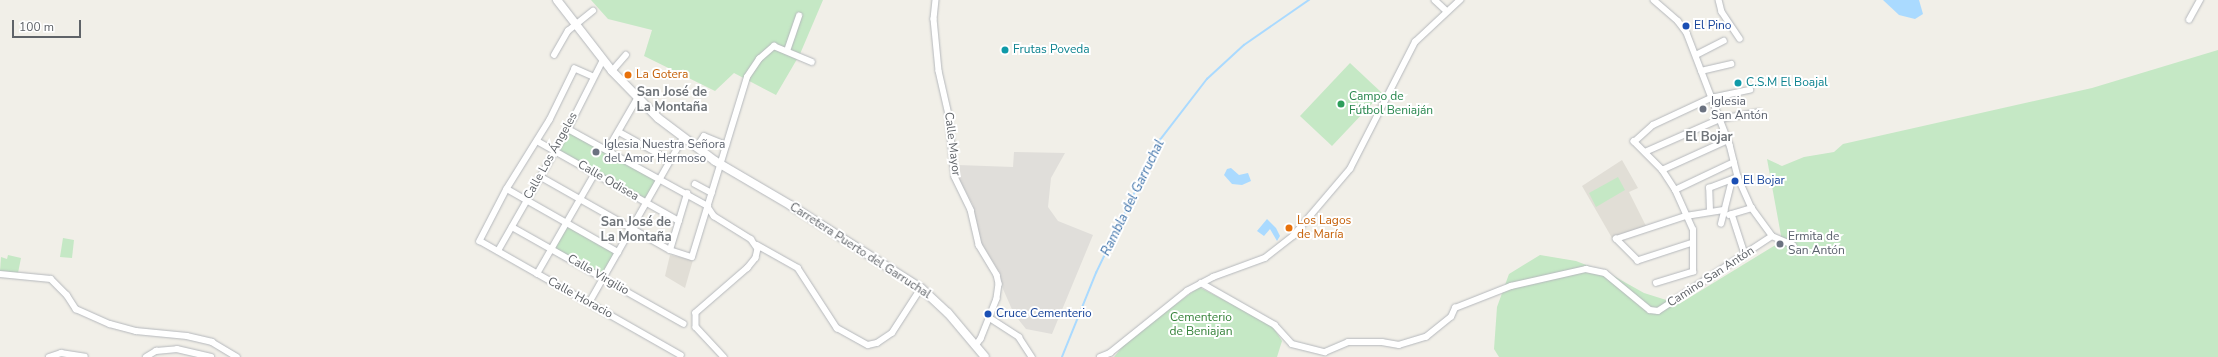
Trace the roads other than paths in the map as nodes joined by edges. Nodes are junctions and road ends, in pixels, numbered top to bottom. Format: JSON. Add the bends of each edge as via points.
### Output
{"nodes":[{"id":1,"x":557,"y":0,"type":"edge"},
{"id":2,"x":936,"y":0,"type":"edge"},
{"id":3,"x":1435,"y":0,"type":"edge"},
{"id":4,"x":1460,"y":0,"type":"edge"},
{"id":5,"x":1654,"y":0,"type":"edge"},
{"id":6,"x":1719,"y":0,"type":"edge"},
{"id":7,"x":2200,"y":0,"type":"edge"},
{"id":8,"x":593,"y":11,"type":"dead end"},
{"id":9,"x":1447,"y":11,"type":"junction"},
{"id":10,"x":799,"y":16,"type":"dead end"},
{"id":11,"x":2189,"y":20,"type":"dead end"},
{"id":12,"x":574,"y":25,"type":"junction"},
{"id":13,"x":1740,"y":39,"type":"dead end"},
{"id":14,"x":1724,"y":41,"type":"dead end"},
{"id":15,"x":787,"y":51,"type":"junction"},
{"id":16,"x":554,"y":55,"type":"dead end"},
{"id":17,"x":626,"y":55,"type":"dead end"},
{"id":18,"x":1696,"y":56,"type":"junction"},
{"id":19,"x":603,"y":60,"type":"junction"},
{"id":20,"x":812,"y":62,"type":"dead end"},
{"id":21,"x":1731,"y":64,"type":"dead end"},
{"id":22,"x":612,"y":71,"type":"junction"},
{"id":23,"x":1701,"y":71,"type":"junction"},
{"id":24,"x":593,"y":77,"type":"junction"},
{"id":25,"x":1750,"y":90,"type":"dead end"},
{"id":26,"x":1711,"y":98,"type":"junction"},
{"id":27,"x":637,"y":99,"type":"junction"},
{"id":28,"x":1758,"y":112,"type":"dead end"},
{"id":29,"x":1720,"y":119,"type":"junction"},
{"id":30,"x":568,"y":129,"type":"junction"},
{"id":31,"x":619,"y":132,"type":"junction"},
{"id":32,"x":683,"y":138,"type":"junction"},
{"id":33,"x":1728,"y":140,"type":"junction"},
{"id":34,"x":537,"y":141,"type":"junction"},
{"id":35,"x":726,"y":145,"type":"junction"},
{"id":36,"x":696,"y":148,"type":"junction"},
{"id":37,"x":608,"y":149,"type":"junction"},
{"id":38,"x":555,"y":151,"type":"junction"},
{"id":39,"x":1645,"y":152,"type":"junction"},
{"id":40,"x":670,"y":160,"type":"junction"},
{"id":41,"x":1734,"y":162,"type":"junction"},
{"id":42,"x":720,"y":164,"type":"junction"},
{"id":43,"x":1662,"y":170,"type":"junction"},
{"id":44,"x":594,"y":173,"type":"junction"},
{"id":45,"x":541,"y":177,"type":"junction"},
{"id":46,"x":659,"y":178,"type":"junction"},
{"id":47,"x":1735,"y":179,"type":"junction"},
{"id":48,"x":695,"y":184,"type":"dead end"},
{"id":49,"x":507,"y":189,"type":"junction"},
{"id":50,"x":1675,"y":190,"type":"junction"},
{"id":51,"x":712,"y":193,"type":"junction"},
{"id":52,"x":687,"y":194,"type":"junction"},
{"id":53,"x":580,"y":199,"type":"junction"},
{"id":54,"x":527,"y":200,"type":"junction"},
{"id":55,"x":646,"y":202,"type":"junction"},
{"id":56,"x":708,"y":206,"type":"junction"},
{"id":57,"x":1752,"y":208,"type":"junction"},
{"id":58,"x":1725,"y":210,"type":"junction"},
{"id":59,"x":1710,"y":211,"type":"junction"},
{"id":60,"x":1732,"y":214,"type":"junction"},
{"id":61,"x":1686,"y":216,"type":"junction"},
{"id":62,"x":1724,"y":217,"type":"junction"},
{"id":63,"x":679,"y":221,"type":"junction"},
{"id":64,"x":566,"y":223,"type":"junction"},
{"id":65,"x":1721,"y":224,"type":"dead end"},
{"id":66,"x":512,"y":227,"type":"junction"},
{"id":67,"x":631,"y":228,"type":"junction"},
{"id":68,"x":1772,"y":236,"type":"junction"},
{"id":69,"x":1693,"y":243,"type":"junction"},
{"id":70,"x":1793,"y":244,"type":"dead end"},
{"id":71,"x":757,"y":245,"type":"junction"},
{"id":72,"x":552,"y":249,"type":"junction"},
{"id":73,"x":670,"y":250,"type":"junction"},
{"id":74,"x":498,"y":251,"type":"junction"},
{"id":75,"x":618,"y":252,"type":"junction"},
{"id":76,"x":1746,"y":254,"type":"junction"},
{"id":77,"x":0,"y":274,"type":"edge"},
{"id":78,"x":538,"y":274,"type":"junction"},
{"id":79,"x":603,"y":278,"type":"junction"},
{"id":80,"x":1201,"y":283,"type":"junction"},
{"id":81,"x":1656,"y":283,"type":"dead end"},
{"id":82,"x":921,"y":288,"type":"junction"},
{"id":83,"x":589,"y":303,"type":"junction"},
{"id":84,"x":990,"y":318,"type":"junction"},
{"id":85,"x":684,"y":324,"type":"dead end"},
{"id":86,"x":976,"y":346,"type":"junction"},
{"id":87,"x":682,"y":355,"type":"dead end"},
{"id":88,"x":49,"y":357,"type":"edge"},
{"id":89,"x":85,"y":357,"type":"edge"},
{"id":90,"x":146,"y":357,"type":"edge"},
{"id":91,"x":211,"y":357,"type":"edge"},
{"id":92,"x":236,"y":357,"type":"edge"},
{"id":93,"x":724,"y":357,"type":"edge"},
{"id":94,"x":985,"y":357,"type":"edge"},
{"id":95,"x":1032,"y":357,"type":"edge"},
{"id":96,"x":1100,"y":357,"type":"edge"}],
"edges":[{"from":1,"to":12,"type":"main road","name":"Carretera Puerto del Garruchal"},
{"from":2,"to":84,"type":"street","name":"Calle Mayor","via":[[934,19],[939,71],[949,115],[956,177],[971,210],[979,245],[999,280],[999,291]]},
{"from":3,"to":9,"type":"street"},
{"from":4,"to":9,"type":"street"},
{"from":5,"to":18,"type":"street","via":[[1684,28]]},
{"from":6,"to":13,"type":"street","via":[[1722,12]]},
{"from":7,"to":11,"type":"street"},
{"from":8,"to":12,"type":"street"},
{"from":9,"to":80,"type":"street","via":[[1414,42],[1350,169],[1293,236],[1265,258]]},
{"from":10,"to":15,"type":"street"},
{"from":12,"to":16,"type":"street","via":[[566,33]]},
{"from":12,"to":19,"type":"main road","name":"Carretera Puerto del Garruchal"},
{"from":14,"to":18,"type":"street"},
{"from":15,"to":20,"type":"street"},
{"from":15,"to":35,"type":"street","via":[[774,46],[768,48],[751,71]]},
{"from":17,"to":22,"type":"street"},
{"from":18,"to":23,"type":"street"},
{"from":19,"to":22,"type":"main road","name":"Carretera Puerto del Garruchal"},
{"from":19,"to":24,"type":"street","name":"Calle Los Ángeles"},
{"from":21,"to":23,"type":"street"},
{"from":22,"to":27,"type":"main road","name":"Carretera Puerto del Garruchal"},
{"from":23,"to":26,"type":"street"},
{"from":24,"to":30,"type":"street","name":"Calle Los Ángeles"},
{"from":24,"to":34,"type":"street","via":[[575,69]]},
{"from":25,"to":26,"type":"street"},
{"from":26,"to":29,"type":"street"},
{"from":26,"to":39,"type":"street","via":[[1653,125],[1634,142]]},
{"from":27,"to":31,"type":"street"},
{"from":27,"to":32,"type":"main road","name":"Carretera Puerto del Garruchal"},
{"from":28,"to":29,"type":"street"},
{"from":29,"to":33,"type":"street"},
{"from":29,"to":39,"type":"street"},
{"from":30,"to":37,"type":"street"},
{"from":30,"to":38,"type":"street","name":"Calle Los Ángeles"},
{"from":31,"to":37,"type":"street"},
{"from":31,"to":40,"type":"street"},
{"from":32,"to":36,"type":"main road","name":"Carretera Puerto del Garruchal"},
{"from":32,"to":40,"type":"street"},
{"from":33,"to":41,"type":"street"},
{"from":33,"to":43,"type":"street"},
{"from":34,"to":38,"type":"street","name":"Calle Odisea"},
{"from":34,"to":49,"type":"street"},
{"from":35,"to":36,"type":"street","via":[[704,136]]},
{"from":35,"to":42,"type":"street"},
{"from":36,"to":42,"type":"main road","name":"Carretera Puerto del Garruchal"},
{"from":37,"to":46,"type":"street"},
{"from":38,"to":44,"type":"street","name":"Calle Odisea"},
{"from":38,"to":45,"type":"street","name":"Calle Los Ángeles"},
{"from":39,"to":43,"type":"street"},
{"from":40,"to":46,"type":"street"},
{"from":41,"to":47,"type":"street"},
{"from":41,"to":50,"type":"street"},
{"from":42,"to":51,"type":"street"},
{"from":42,"to":82,"type":"main road","name":"Carretera Puerto del Garruchal"},
{"from":43,"to":50,"type":"street"},
{"from":44,"to":53,"type":"street"},
{"from":44,"to":55,"type":"street","name":"Calle Odisea"},
{"from":45,"to":53,"type":"street"},
{"from":45,"to":54,"type":"street","name":"Calle Los Ángeles"},
{"from":46,"to":52,"type":"street"},
{"from":46,"to":55,"type":"street"},
{"from":47,"to":57,"type":"street"},
{"from":47,"to":58,"type":"street"},
{"from":47,"to":59,"type":"street","via":[[1725,180],[1709,188]]},
{"from":48,"to":51,"type":"street"},
{"from":49,"to":54,"type":"street"},
{"from":49,"to":74,"type":"street","name":"Calle Horacio","via":[[480,241]]},
{"from":50,"to":61,"type":"street"},
{"from":51,"to":56,"type":"street"},
{"from":52,"to":56,"type":"street"},
{"from":52,"to":63,"type":"street"},
{"from":53,"to":64,"type":"street"},
{"from":53,"to":67,"type":"street"},
{"from":54,"to":64,"type":"street"},
{"from":54,"to":66,"type":"street","name":"Calle Los Ángeles"},
{"from":55,"to":63,"type":"street","name":"Calle Odisea"},
{"from":55,"to":67,"type":"street"},
{"from":56,"to":71,"type":"street","via":[[714,216]]},
{"from":56,"to":73,"type":"street","via":[[692,257]]},
{"from":57,"to":60,"type":"street"},
{"from":57,"to":68,"type":"street"},
{"from":58,"to":59,"type":"street"},
{"from":58,"to":62,"type":"street"},
{"from":59,"to":61,"type":"street"},
{"from":60,"to":62,"type":"street"},
{"from":60,"to":76,"type":"street"},
{"from":61,"to":69,"type":"street","via":[[1693,230]]},
{"from":61,"to":69,"type":"street","via":[[1616,239],[1638,261]]},
{"from":62,"to":65,"type":"street"},
{"from":63,"to":73,"type":"street"},
{"from":64,"to":72,"type":"street"},
{"from":64,"to":75,"type":"street"},
{"from":66,"to":72,"type":"street","name":"Calle Virgilio"},
{"from":66,"to":74,"type":"street","name":"Calle Los Ángeles"},
{"from":67,"to":73,"type":"street"},
{"from":67,"to":75,"type":"street"},
{"from":68,"to":70,"type":"street"},
{"from":68,"to":76,"type":"street","name":"Camino San Antón"},
{"from":69,"to":81,"type":"street","via":[[1692,272]]},
{"from":71,"to":82,"type":"street","via":[[798,268],[837,328],[868,345],[877,343],[892,333]]},
{"from":71,"to":93,"type":"street","via":[[757,255],[748,268],[696,313],[696,327]]},
{"from":72,"to":78,"type":"street"},
{"from":72,"to":79,"type":"street","name":"Calle Virgilio"},
{"from":74,"to":78,"type":"street","name":"Calle Horacio"},
{"from":75,"to":79,"type":"street"},
{"from":76,"to":80,"type":"street","name":"Camino San Antón","via":[[1658,311],[1650,310],[1605,273],[1586,269],[1511,286],[1455,308],[1451,317],[1426,338],[1399,345],[1348,342],[1325,352],[1292,344],[1275,325]]},
{"from":77,"to":92,"type":"street","via":[[51,279],[67,295],[76,309],[110,324],[136,331],[187,336],[212,342]]},
{"from":78,"to":83,"type":"street","name":"Calle Horacio"},
{"from":79,"to":83,"type":"street"},
{"from":79,"to":85,"type":"street","name":"Calle Virgilio"},
{"from":80,"to":96,"type":"street","via":[[1187,290],[1110,352]]},
{"from":82,"to":86,"type":"main road","name":"Carretera Puerto del Garruchal","via":[[944,308]]},
{"from":83,"to":87,"type":"street","name":"Calle Horacio"},
{"from":84,"to":86,"type":"street","name":"Calle Mayor"},
{"from":84,"to":95,"type":"street","via":[[1019,337]]},
{"from":86,"to":94,"type":"main road","name":"Carretera Puerto del Garruchal"},
{"from":88,"to":89,"type":"street","via":[[62,353]]},
{"from":90,"to":91,"type":"street","via":[[156,351],[177,349]]}]}
